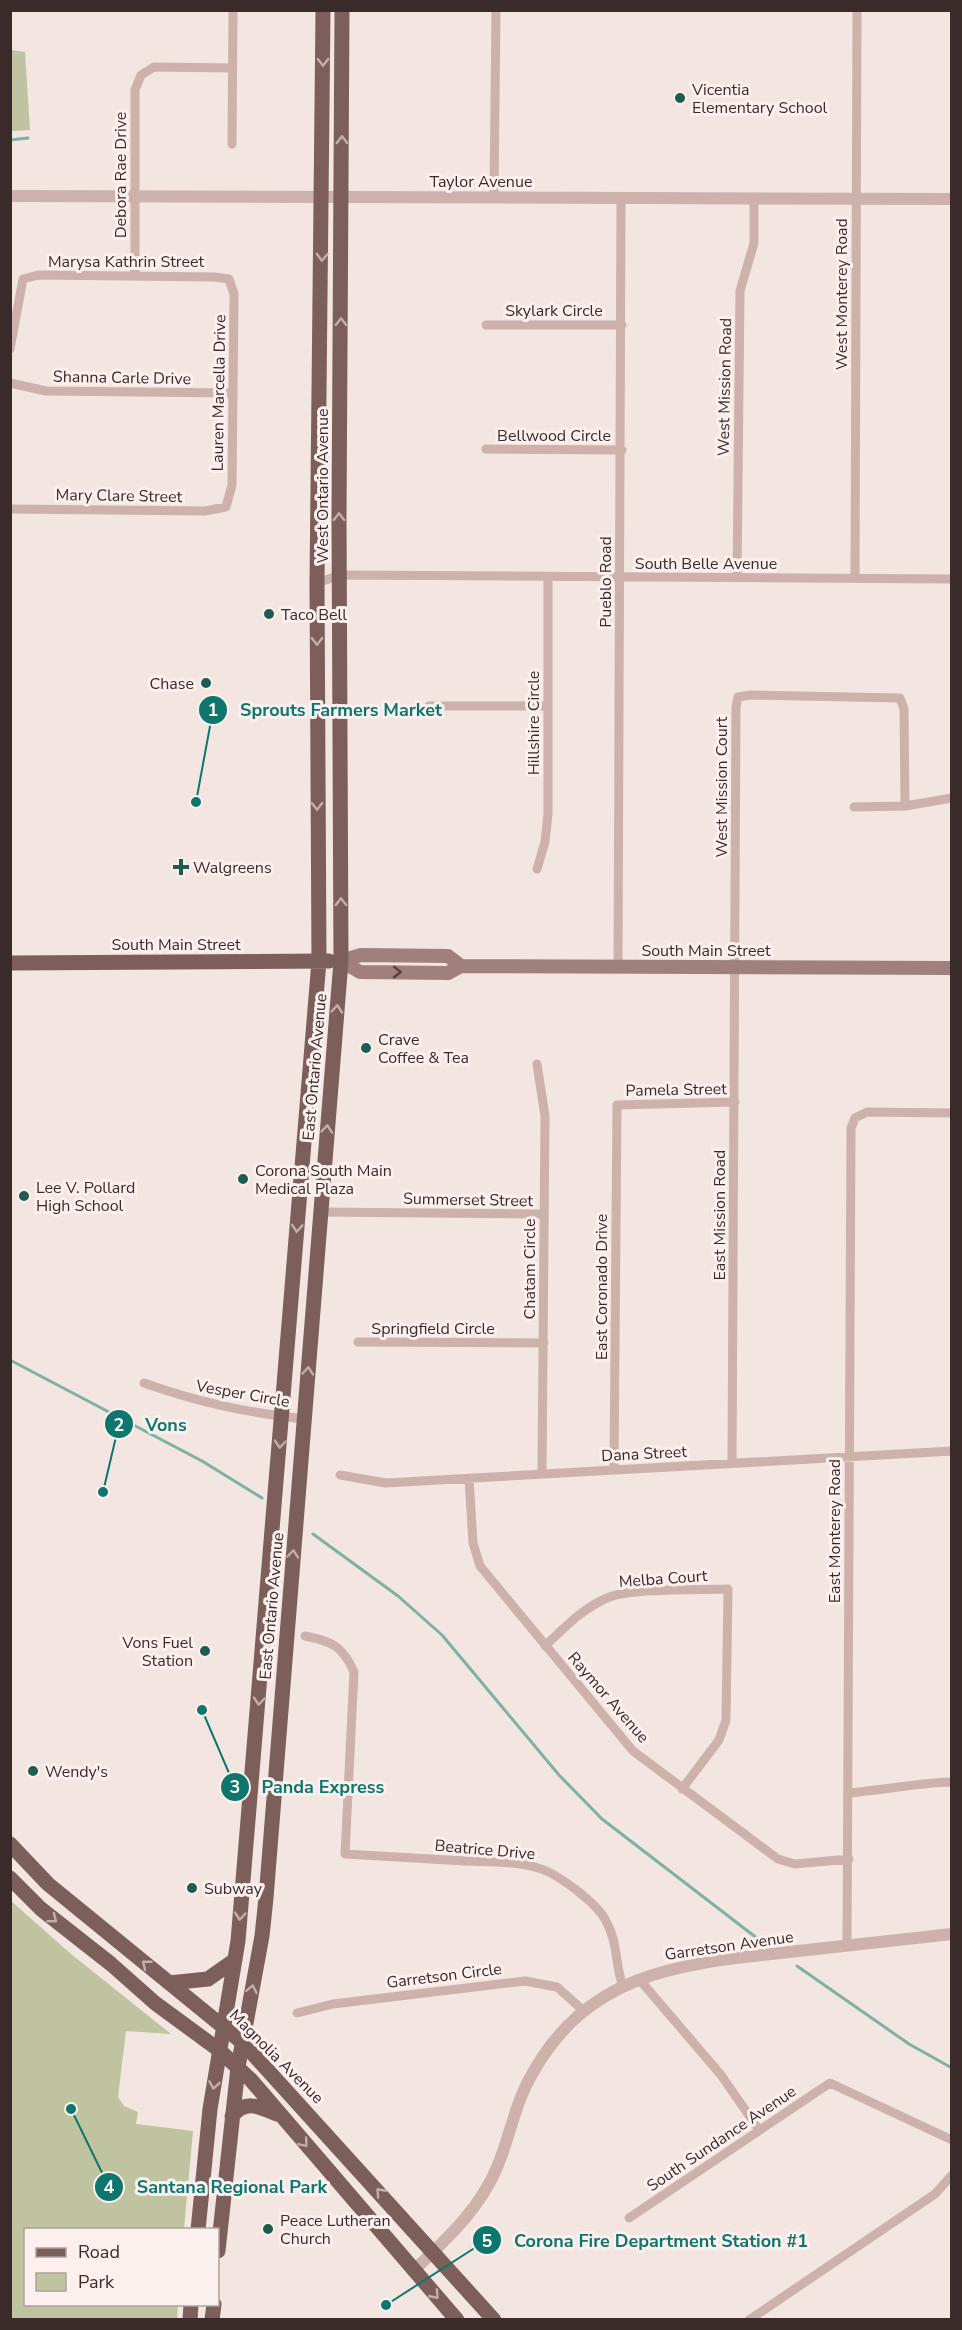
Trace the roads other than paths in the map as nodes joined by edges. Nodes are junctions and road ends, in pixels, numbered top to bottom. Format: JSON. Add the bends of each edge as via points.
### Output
{"nodes":[{"id":1,"x":233,"y":10,"type":"edge"},
{"id":2,"x":323,"y":10,"type":"edge"},
{"id":3,"x":342,"y":10,"type":"edge"},
{"id":4,"x":496,"y":10,"type":"edge"},
{"id":5,"x":857,"y":10,"type":"edge"},
{"id":6,"x":232,"y":68,"type":"junction"},
{"id":7,"x":232,"y":144,"type":"dead end"},
{"id":8,"x":10,"y":196,"type":"edge"},
{"id":9,"x":134,"y":196,"type":"junction"},
{"id":10,"x":494,"y":197,"type":"junction"},
{"id":11,"x":323,"y":198,"type":"junction"},
{"id":12,"x":621,"y":198,"type":"junction"},
{"id":13,"x":754,"y":198,"type":"junction"},
{"id":14,"x":342,"y":199,"type":"junction"},
{"id":15,"x":857,"y":199,"type":"junction"},
{"id":16,"x":951,"y":199,"type":"edge"},
{"id":17,"x":135,"y":276,"type":"junction"},
{"id":18,"x":229,"y":279,"type":"joint"},
{"id":19,"x":486,"y":325,"type":"dead end"},
{"id":20,"x":622,"y":325,"type":"junction"},
{"id":21,"x":10,"y":349,"type":"edge"},
{"id":22,"x":10,"y":383,"type":"edge"},
{"id":23,"x":233,"y":393,"type":"junction"},
{"id":24,"x":486,"y":450,"type":"dead end"},
{"id":25,"x":622,"y":450,"type":"junction"},
{"id":26,"x":226,"y":507,"type":"joint"},
{"id":27,"x":10,"y":509,"type":"edge"},
{"id":28,"x":340,"y":576,"type":"junction"},
{"id":29,"x":548,"y":577,"type":"junction"},
{"id":30,"x":620,"y":577,"type":"junction"},
{"id":31,"x":737,"y":578,"type":"junction"},
{"id":32,"x":855,"y":578,"type":"junction"},
{"id":33,"x":951,"y":579,"type":"edge"},
{"id":34,"x":317,"y":583,"type":"junction"},
{"id":35,"x":429,"y":706,"type":"dead end"},
{"id":36,"x":548,"y":706,"type":"junction"},
{"id":37,"x":951,"y":798,"type":"edge"},
{"id":38,"x":905,"y":806,"type":"junction"},
{"id":39,"x":854,"y":807,"type":"dead end"},
{"id":40,"x":537,"y":869,"type":"dead end"},
{"id":41,"x":319,"y":961,"type":"junction"},
{"id":42,"x":341,"y":961,"type":"junction"},
{"id":43,"x":10,"y":963,"type":"edge"},
{"id":44,"x":618,"y":967,"type":"junction"},
{"id":45,"x":736,"y":968,"type":"junction"},
{"id":46,"x":951,"y":968,"type":"edge"},
{"id":47,"x":537,"y":1064,"type":"dead end"},
{"id":48,"x":309,"y":1089,"type":"junction"},
{"id":49,"x":735,"y":1102,"type":"junction"},
{"id":50,"x":617,"y":1105,"type":"joint"},
{"id":51,"x":951,"y":1113,"type":"edge"},
{"id":52,"x":320,"y":1212,"type":"junction"},
{"id":53,"x":544,"y":1214,"type":"junction"},
{"id":54,"x":358,"y":1342,"type":"dead end"},
{"id":55,"x":544,"y":1343,"type":"junction"},
{"id":56,"x":144,"y":1383,"type":"dead end"},
{"id":57,"x":282,"y":1416,"type":"junction"},
{"id":58,"x":304,"y":1419,"type":"junction"},
{"id":59,"x":951,"y":1451,"type":"edge"},
{"id":60,"x":849,"y":1457,"type":"junction"},
{"id":61,"x":732,"y":1463,"type":"junction"},
{"id":62,"x":614,"y":1470,"type":"junction"},
{"id":63,"x":339,"y":1474,"type":"dead end"},
{"id":64,"x":542,"y":1474,"type":"junction"},
{"id":65,"x":469,"y":1478,"type":"junction"},
{"id":66,"x":304,"y":1636,"type":"dead end"},
{"id":67,"x":545,"y":1646,"type":"junction"},
{"id":68,"x":951,"y":1782,"type":"edge"},
{"id":69,"x":682,"y":1789,"type":"junction"},
{"id":70,"x":849,"y":1793,"type":"junction"},
{"id":71,"x":10,"y":1844,"type":"edge"},
{"id":72,"x":849,"y":1859,"type":"junction"},
{"id":73,"x":10,"y":1878,"type":"edge"},
{"id":74,"x":951,"y":1934,"type":"edge"},
{"id":75,"x":847,"y":1946,"type":"junction"},
{"id":76,"x":235,"y":1959,"type":"junction"},
{"id":77,"x":639,"y":1978,"type":"junction"},
{"id":78,"x":169,"y":1983,"type":"junction"},
{"id":79,"x":623,"y":1987,"type":"junction"},
{"id":80,"x":585,"y":2012,"type":"junction"},
{"id":81,"x":297,"y":2013,"type":"dead end"},
{"id":82,"x":224,"y":2027,"type":"junction"},
{"id":83,"x":243,"y":2043,"type":"junction"},
{"id":84,"x":219,"y":2050,"type":"junction"},
{"id":85,"x":238,"y":2067,"type":"junction"},
{"id":86,"x":232,"y":2116,"type":"junction"},
{"id":87,"x":282,"y":2116,"type":"junction"},
{"id":88,"x":759,"y":2130,"type":"junction"},
{"id":89,"x":951,"y":2140,"type":"edge"},
{"id":90,"x":951,"y":2175,"type":"edge"},
{"id":91,"x":629,"y":2218,"type":"dead end"},
{"id":92,"x":198,"y":2228,"type":"edge"},
{"id":93,"x":219,"y":2241,"type":"edge"},
{"id":94,"x":434,"y":2251,"type":"junction"},
{"id":95,"x":413,"y":2271,"type":"junction"},
{"id":96,"x":457,"y":2319,"type":"edge"},
{"id":97,"x":494,"y":2319,"type":"edge"},
{"id":98,"x":749,"y":2319,"type":"edge"}],
"edges":[{"from":1,"to":6,"type":"street"},
{"from":2,"to":11,"type":"main road","name":"West Ontario Avenue","one_way":true},
{"from":14,"to":3,"type":"main road","name":"West Ontario Avenue","one_way":true},
{"from":4,"to":10,"type":"street"},
{"from":5,"to":15,"type":"street","name":"West Monterey Road"},
{"from":6,"to":7,"type":"street"},
{"from":6,"to":9,"type":"street","name":"Debora Rae Drive","via":[[154,67],[141,75],[135,90]]},
{"from":8,"to":9,"type":"street","name":"Taylor Avenue"},
{"from":9,"to":11,"type":"street","name":"Taylor Avenue"},
{"from":9,"to":17,"type":"street","name":"Debora Rae Drive"},
{"from":10,"to":12,"type":"street","name":"Taylor Avenue"},
{"from":10,"to":14,"type":"street","name":"Taylor Avenue"},
{"from":11,"to":14,"type":"street","name":"Taylor Avenue"},
{"from":11,"to":34,"type":"main road","name":"West Ontario Avenue","one_way":true},
{"from":12,"to":13,"type":"street","name":"Taylor Avenue"},
{"from":12,"to":20,"type":"street","name":"Pueblo Road"},
{"from":13,"to":15,"type":"street","name":"Taylor Avenue"},
{"from":13,"to":31,"type":"street","name":"West Mission Road","via":[[754,243],[740,291]]},
{"from":28,"to":14,"type":"main road","name":"West Ontario Avenue","one_way":true},
{"from":15,"to":16,"type":"street","name":"Taylor Avenue"},
{"from":15,"to":32,"type":"street","name":"West Monterey Road"},
{"from":17,"to":18,"type":"street","name":"Marysa Kathrin Street"},
{"from":17,"to":21,"type":"street","name":"Marysa Kathrin Street","via":[[38,275],[23,279]]},
{"from":18,"to":23,"type":"street","name":"Lauren Marcella Drive","via":[[234,294]]},
{"from":19,"to":20,"type":"street","name":"Skylark Circle"},
{"from":20,"to":25,"type":"street","name":"Pueblo Road"},
{"from":22,"to":23,"type":"street","name":"Shanna Carle Drive","via":[[46,391]]},
{"from":23,"to":26,"type":"street","name":"Lauren Marcella Drive","via":[[232,485]]},
{"from":24,"to":25,"type":"street","name":"Bellwood Circle"},
{"from":25,"to":30,"type":"street","name":"Pueblo Road"},
{"from":26,"to":27,"type":"street","name":"Mary Clare Street","via":[[205,511]]},
{"from":28,"to":29,"type":"street","name":"South Belle Avenue"},
{"from":28,"to":34,"type":"street","name":"South Belle Avenue"},
{"from":42,"to":28,"type":"main road","name":"West Ontario Avenue","one_way":true},
{"from":29,"to":30,"type":"street","name":"South Belle Avenue"},
{"from":29,"to":36,"type":"street","name":"Hillshire Circle"},
{"from":30,"to":31,"type":"street","name":"South Belle Avenue"},
{"from":30,"to":44,"type":"street","name":"Pueblo Road"},
{"from":31,"to":32,"type":"street","name":"South Belle Avenue"},
{"from":32,"to":33,"type":"street","name":"South Belle Avenue"},
{"from":34,"to":41,"type":"main road","name":"West Ontario Avenue","one_way":true},
{"from":35,"to":36,"type":"street"},
{"from":36,"to":40,"type":"street","name":"Hillshire Circle","via":[[548,814]]},
{"from":37,"to":38,"type":"street"},
{"from":38,"to":39,"type":"street"},
{"from":38,"to":45,"type":"street","name":"West Mission Court","via":[[904,709],[900,698],[738,698]]},
{"from":41,"to":42,"type":"main road","name":"South Main Street"},
{"from":41,"to":43,"type":"main road","name":"South Main Street"},
{"from":41,"to":48,"type":"main road","name":"East Ontario Avenue"},
{"from":42,"to":44,"type":"main road","name":"South Main Street","via":[[361,955],[448,956],[461,966]]},
{"from":52,"to":42,"type":"main road","name":"East Ontario Avenue","one_way":true},
{"from":44,"to":45,"type":"main road","name":"South Main Street"},
{"from":45,"to":46,"type":"main road","name":"South Main Street"},
{"from":45,"to":49,"type":"street","name":"East Mission Road"},
{"from":47,"to":53,"type":"street","name":"Chatam Circle","via":[[545,1116]]},
{"from":48,"to":52,"type":"main road","via":[[314,1129],[309,1200],[312,1210]]},
{"from":48,"to":57,"type":"main road","name":"East Ontario Avenue","one_way":true},
{"from":49,"to":50,"type":"street","name":"Pamela Street"},
{"from":49,"to":61,"type":"street","name":"East Mission Road"},
{"from":50,"to":62,"type":"street","name":"East Coronado Drive"},
{"from":51,"to":60,"type":"street","name":"East Monterey Road","via":[[867,1112],[855,1118],[851,1128]]},
{"from":52,"to":53,"type":"street","name":"Summerset Street"},
{"from":58,"to":52,"type":"main road","name":"East Ontario Avenue","one_way":true},
{"from":53,"to":55,"type":"street","name":"Chatam Circle"},
{"from":54,"to":55,"type":"street","name":"Springfield Circle"},
{"from":55,"to":64,"type":"street","name":"Chatam Circle"},
{"from":56,"to":57,"type":"street","name":"Vesper Circle","via":[[194,1401]]},
{"from":57,"to":58,"type":"street","name":"Vesper Circle"},
{"from":57,"to":76,"type":"main road","name":"East Ontario Avenue","one_way":true},
{"from":83,"to":58,"type":"main road","name":"East Ontario Avenue","one_way":true,"via":[[265,1907]]},
{"from":59,"to":60,"type":"street","name":"Dana Street"},
{"from":60,"to":61,"type":"street","name":"Dana Street"},
{"from":60,"to":70,"type":"street","name":"East Monterey Road"},
{"from":61,"to":62,"type":"street","name":"Dana Street"},
{"from":62,"to":64,"type":"street","name":"Dana Street"},
{"from":63,"to":65,"type":"street","name":"Dana Street","via":[[386,1483]]},
{"from":64,"to":65,"type":"street","name":"Dana Street"},
{"from":65,"to":67,"type":"street","name":"Raymor Avenue","via":[[473,1543],[480,1566]]},
{"from":66,"to":79,"type":"street","name":"Beatrice Drive","via":[[340,1647],[354,1672],[345,1854],[507,1863],[550,1873],[605,1918],[613,1933]]},
{"from":67,"to":69,"type":"street","name":"Raymor Avenue","via":[[633,1751]]},
{"from":67,"to":69,"type":"street","name":"Melba Court","via":[[583,1611],[608,1597],[728,1589],[726,1720],[719,1740]]},
{"from":68,"to":70,"type":"street"},
{"from":69,"to":72,"type":"street","name":"Raymor Avenue","via":[[778,1859],[795,1864]]},
{"from":70,"to":72,"type":"street","name":"East Monterey Road"},
{"from":78,"to":71,"type":"main road","name":"Magnolia Avenue","one_way":true,"via":[[48,1884]]},
{"from":72,"to":75,"type":"street","name":"East Monterey Road"},
{"from":73,"to":84,"type":"main road","one_way":true,"via":[[41,1909],[155,2003]]},
{"from":74,"to":75,"type":"street","name":"Garretson Avenue"},
{"from":75,"to":77,"type":"street","name":"Garretson Avenue","via":[[694,1963]]},
{"from":76,"to":78,"type":"main road","via":[[208,1979]]},
{"from":76,"to":82,"type":"main road","name":"East Ontario Avenue"},
{"from":77,"to":79,"type":"street","name":"Garretson Avenue"},
{"from":77,"to":88,"type":"street","via":[[721,2075]]},
{"from":78,"to":82,"type":"main road","name":"Magnolia Avenue"},
{"from":79,"to":80,"type":"street","name":"Garretson Avenue"},
{"from":80,"to":81,"type":"street","name":"Garretson Circle","via":[[557,1987],[525,1981],[333,2004]]},
{"from":80,"to":94,"type":"street","name":"Garretson Avenue","via":[[558,2038],[532,2074],[520,2097],[498,2166],[481,2199]]},
{"from":82,"to":83,"type":"main road","name":"Magnolia Avenue"},
{"from":82,"to":84,"type":"main road","name":"East Ontario Avenue"},
{"from":83,"to":85,"type":"main road","name":"East Ontario Avenue"},
{"from":94,"to":83,"type":"main road","name":"Magnolia Avenue","one_way":true},
{"from":84,"to":85,"type":"main road"},
{"from":84,"to":92,"type":"main road","name":"East Ontario Avenue","one_way":true},
{"from":85,"to":86,"type":"main road","name":"East Ontario Avenue"},
{"from":85,"to":87,"type":"main road"},
{"from":86,"to":87,"type":"main road","via":[[237,2109],[259,2105]]},
{"from":86,"to":93,"type":"main road","name":"East Ontario Avenue"},
{"from":87,"to":95,"type":"main road","one_way":true},
{"from":88,"to":89,"type":"street","name":"South Sundance Avenue","via":[[830,2083]]},
{"from":88,"to":91,"type":"street","name":"South Sundance Avenue"},
{"from":90,"to":98,"type":"street","via":[[935,2194]]},
{"from":94,"to":95,"type":"street","name":"Garretson Avenue"},
{"from":94,"to":97,"type":"main road","name":"Magnolia Avenue"},
{"from":95,"to":96,"type":"main road","one_way":true}]}
